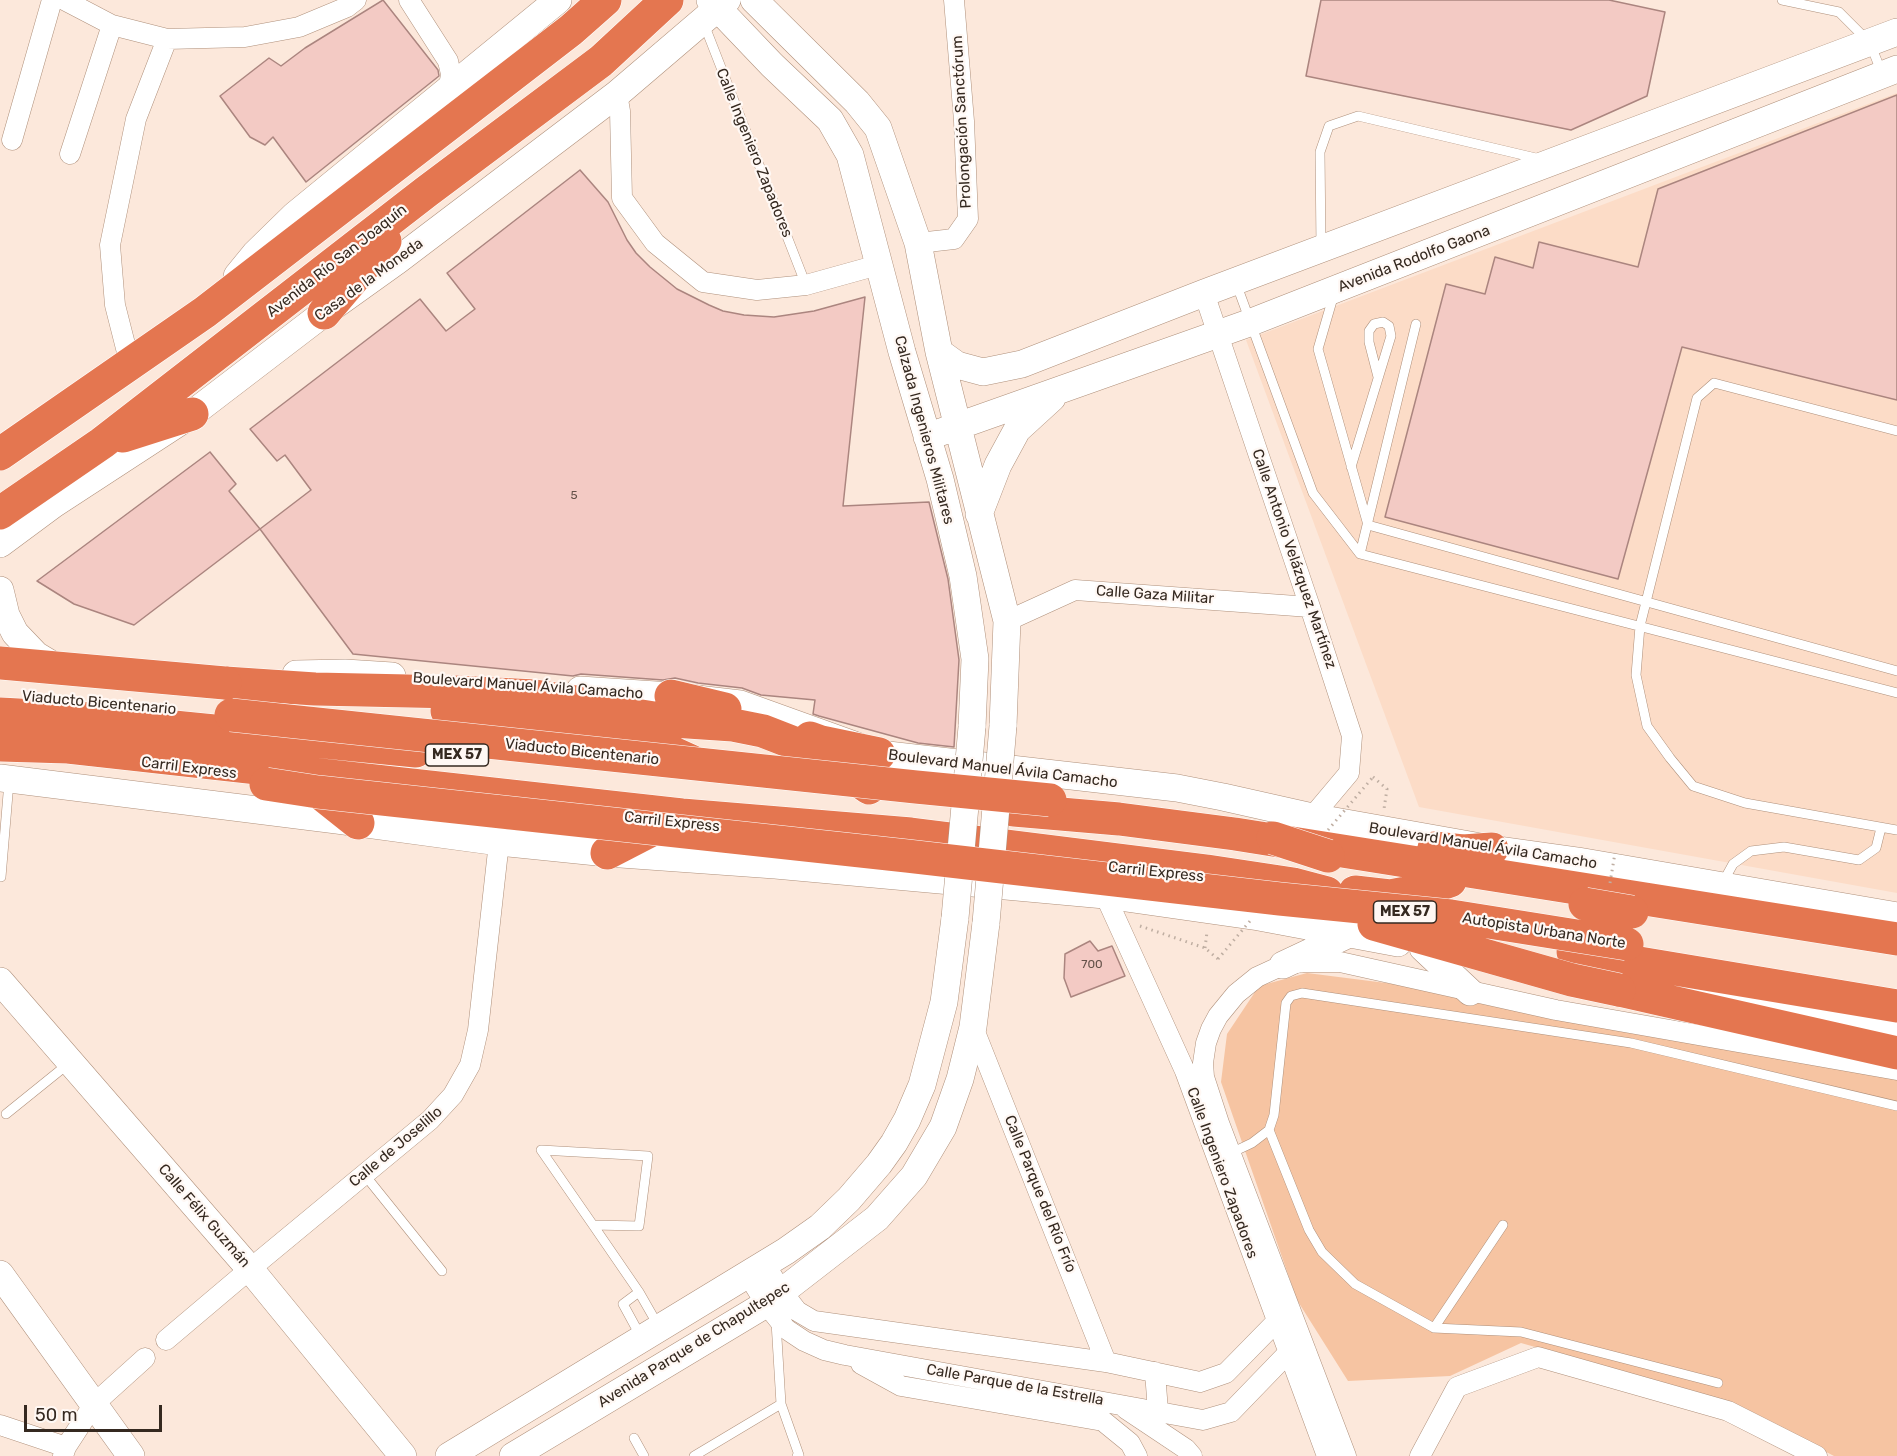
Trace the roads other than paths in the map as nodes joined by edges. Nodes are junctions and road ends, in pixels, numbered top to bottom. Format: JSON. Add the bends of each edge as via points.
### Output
{"nodes":[{"id":1,"x":52,"y":0,"type":"edge"},
{"id":2,"x":64,"y":0,"type":"edge"},
{"id":3,"x":357,"y":0,"type":"edge"},
{"id":4,"x":409,"y":0,"type":"edge"},
{"id":5,"x":558,"y":0,"type":"edge"},
{"id":6,"x":604,"y":0,"type":"edge"},
{"id":7,"x":667,"y":0,"type":"edge"},
{"id":8,"x":754,"y":0,"type":"edge"},
{"id":9,"x":954,"y":0,"type":"edge"},
{"id":10,"x":1782,"y":0,"type":"edge"},
{"id":11,"x":715,"y":7,"type":"edge"},
{"id":12,"x":112,"y":25,"type":"junction"},
{"id":13,"x":1897,"y":32,"type":"edge"},
{"id":14,"x":167,"y":39,"type":"junction"},
{"id":15,"x":1870,"y":43,"type":"junction"},
{"id":16,"x":1890,"y":72,"type":"edge"},
{"id":17,"x":449,"y":88,"type":"junction"},
{"id":18,"x":617,"y":94,"type":"junction"},
{"id":19,"x":12,"y":140,"type":"dead end"},
{"id":20,"x":70,"y":154,"type":"dead end"},
{"id":21,"x":1564,"y":158,"type":"junction"},
{"id":22,"x":1590,"y":189,"type":"junction"},
{"id":23,"x":426,"y":192,"type":"junction"},
{"id":24,"x":918,"y":243,"type":"junction"},
{"id":25,"x":1321,"y":249,"type":"junction"},
{"id":26,"x":878,"y":265,"type":"junction"},
{"id":27,"x":1235,"y":282,"type":"junction"},
{"id":28,"x":806,"y":285,"type":"junction"},
{"id":29,"x":1336,"y":289,"type":"junction"},
{"id":30,"x":1204,"y":293,"type":"junction"},
{"id":31,"x":222,"y":299,"type":"junction"},
{"id":32,"x":324,"y":313,"type":"junction"},
{"id":33,"x":1249,"y":323,"type":"junction"},
{"id":34,"x":1416,"y":324,"type":"dead end"},
{"id":35,"x":1218,"y":334,"type":"junction"},
{"id":36,"x":939,"y":352,"type":"junction"},
{"id":37,"x":137,"y":371,"type":"junction"},
{"id":38,"x":1378,"y":376,"type":"junction"},
{"id":39,"x":1061,"y":390,"type":"junction"},
{"id":40,"x":192,"y":414,"type":"junction"},
{"id":41,"x":957,"y":427,"type":"junction"},
{"id":42,"x":1897,"y":431,"type":"edge"},
{"id":43,"x":927,"y":437,"type":"junction"},
{"id":44,"x":102,"y":443,"type":"junction"},
{"id":45,"x":0,"y":454,"type":"edge"},
{"id":46,"x":1351,"y":467,"type":"junction"},
{"id":47,"x":0,"y":474,"type":"edge"},
{"id":48,"x":0,"y":487,"type":"edge"},
{"id":49,"x":979,"y":514,"type":"junction"},
{"id":50,"x":1368,"y":525,"type":"junction"},
{"id":51,"x":3,"y":531,"type":"edge"},
{"id":52,"x":1360,"y":554,"type":"junction"},
{"id":53,"x":0,"y":564,"type":"edge"},
{"id":54,"x":0,"y":590,"type":"edge"},
{"id":55,"x":1646,"y":602,"type":"junction"},
{"id":56,"x":1310,"y":607,"type":"junction"},
{"id":57,"x":1006,"y":621,"type":"junction"},
{"id":58,"x":1640,"y":626,"type":"junction"},
{"id":59,"x":0,"y":663,"type":"edge"},
{"id":60,"x":1897,"y":671,"type":"edge"},
{"id":61,"x":0,"y":675,"type":"edge"},
{"id":62,"x":82,"y":676,"type":"junction"},
{"id":63,"x":1897,"y":693,"type":"edge"},
{"id":64,"x":0,"y":696,"type":"edge"},
{"id":65,"x":535,"y":696,"type":"junction"},
{"id":66,"x":672,"y":696,"type":"junction"},
{"id":67,"x":453,"y":712,"type":"junction"},
{"id":68,"x":738,"y":712,"type":"junction"},
{"id":69,"x":0,"y":714,"type":"edge"},
{"id":70,"x":635,"y":715,"type":"junction"},
{"id":71,"x":0,"y":745,"type":"edge"},
{"id":72,"x":879,"y":754,"type":"junction"},
{"id":73,"x":2,"y":767,"type":"edge"},
{"id":74,"x":293,"y":772,"type":"junction"},
{"id":75,"x":736,"y":782,"type":"junction"},
{"id":76,"x":881,"y":795,"type":"junction"},
{"id":77,"x":682,"y":814,"type":"junction"},
{"id":78,"x":1312,"y":817,"type":"junction"},
{"id":79,"x":358,"y":823,"type":"junction"},
{"id":80,"x":994,"y":825,"type":"joint"},
{"id":81,"x":1881,"y":828,"type":"junction"},
{"id":82,"x":1897,"y":830,"type":"edge"},
{"id":83,"x":499,"y":842,"type":"junction"},
{"id":84,"x":1278,"y":842,"type":"junction"},
{"id":85,"x":1492,"y":849,"type":"junction"},
{"id":86,"x":607,"y":853,"type":"junction"},
{"id":87,"x":1,"y":877,"type":"edge"},
{"id":88,"x":1450,"y":881,"type":"junction"},
{"id":89,"x":1720,"y":886,"type":"junction"},
{"id":90,"x":1112,"y":888,"type":"junction"},
{"id":91,"x":1344,"y":891,"type":"junction"},
{"id":92,"x":1280,"y":899,"type":"junction"},
{"id":93,"x":1451,"y":916,"type":"junction"},
{"id":94,"x":1897,"y":916,"type":"edge"},
{"id":95,"x":955,"y":918,"type":"joint"},
{"id":96,"x":1349,"y":934,"type":"junction"},
{"id":97,"x":1897,"y":939,"type":"edge"},
{"id":98,"x":1424,"y":948,"type":"junction"},
{"id":99,"x":1897,"y":955,"type":"edge"},
{"id":100,"x":1283,"y":965,"type":"junction"},
{"id":101,"x":0,"y":981,"type":"edge"},
{"id":102,"x":1897,"y":987,"type":"edge"},
{"id":103,"x":1470,"y":992,"type":"junction"},
{"id":104,"x":1897,"y":1006,"type":"edge"},
{"id":105,"x":974,"y":1027,"type":"junction"},
{"id":106,"x":1897,"y":1031,"type":"edge"},
{"id":107,"x":1897,"y":1053,"type":"edge"},
{"id":108,"x":70,"y":1062,"type":"junction"},
{"id":109,"x":928,"y":1066,"type":"junction"},
{"id":110,"x":1897,"y":1071,"type":"edge"},
{"id":111,"x":960,"y":1079,"type":"junction"},
{"id":112,"x":1897,"y":1106,"type":"edge"},
{"id":113,"x":6,"y":1114,"type":"dead end"},
{"id":114,"x":1269,"y":1130,"type":"junction"},
{"id":115,"x":1224,"y":1156,"type":"junction"},
{"id":116,"x":364,"y":1174,"type":"junction"},
{"id":117,"x":593,"y":1225,"type":"junction"},
{"id":118,"x":1503,"y":1225,"type":"dead end"},
{"id":119,"x":250,"y":1269,"type":"junction"},
{"id":120,"x":757,"y":1270,"type":"junction"},
{"id":121,"x":442,"y":1271,"type":"dead end"},
{"id":122,"x":0,"y":1274,"type":"edge"},
{"id":123,"x":639,"y":1293,"type":"junction"},
{"id":124,"x":779,"y":1304,"type":"junction"},
{"id":125,"x":1285,"y":1318,"type":"junction"},
{"id":126,"x":1434,"y":1328,"type":"junction"},
{"id":127,"x":651,"y":1334,"type":"junction"},
{"id":128,"x":166,"y":1340,"type":"dead end"},
{"id":129,"x":1298,"y":1351,"type":"junction"},
{"id":130,"x":845,"y":1355,"type":"junction"},
{"id":131,"x":146,"y":1358,"type":"dead end"},
{"id":132,"x":1106,"y":1362,"type":"junction"},
{"id":133,"x":1155,"y":1372,"type":"junction"},
{"id":134,"x":1718,"y":1383,"type":"dead end"},
{"id":135,"x":94,"y":1404,"type":"junction"},
{"id":136,"x":781,"y":1404,"type":"junction"},
{"id":137,"x":1119,"y":1404,"type":"junction"},
{"id":138,"x":1158,"y":1411,"type":"junction"},
{"id":139,"x":0,"y":1425,"type":"edge"},
{"id":140,"x":634,"y":1438,"type":"dead end"},
{"id":141,"x":65,"y":1452,"type":"edge"},
{"id":142,"x":131,"y":1456,"type":"edge"},
{"id":143,"x":403,"y":1456,"type":"edge"},
{"id":144,"x":449,"y":1456,"type":"edge"},
{"id":145,"x":513,"y":1456,"type":"edge"},
{"id":146,"x":644,"y":1456,"type":"edge"},
{"id":147,"x":694,"y":1456,"type":"edge"},
{"id":148,"x":796,"y":1456,"type":"edge"},
{"id":149,"x":1137,"y":1456,"type":"edge"},
{"id":150,"x":1192,"y":1456,"type":"edge"},
{"id":151,"x":1327,"y":1456,"type":"edge"},
{"id":152,"x":1346,"y":1456,"type":"edge"},
{"id":153,"x":1420,"y":1456,"type":"edge"},
{"id":154,"x":1817,"y":1456,"type":"edge"}],
"edges":[{"from":1,"to":19,"type":"street"},
{"from":2,"to":12,"type":"street"},
{"from":3,"to":14,"type":"street","via":[[299,27],[245,37]]},
{"from":4,"to":17,"type":"street","via":[[448,61]]},
{"from":5,"to":17,"type":"main road"},
{"from":6,"to":31,"type":"highway","via":[[571,30]]},
{"from":7,"to":23,"type":"highway","name":"Avenida Río San Joaquín","via":[[601,61]]},
{"from":8,"to":24,"type":"main road","name":"Calzada Ingenieros Militares","via":[[857,102],[878,128]]},
{"from":9,"to":24,"type":"street","name":"Prolongación Sanctórum","via":[[968,219],[954,239]]},
{"from":10,"to":15,"type":"lane","via":[[1839,12]]},
{"from":11,"to":18,"type":"main road","name":"Casa de la Moneda"},
{"from":11,"to":26,"type":"main road","name":"Calzada Ingenieros Militares","via":[[830,120],[850,155]]},
{"from":11,"to":28,"type":"lane","name":"Calle Ingeniero Zapadores"},
{"from":12,"to":14,"type":"street"},
{"from":12,"to":20,"type":"street"},
{"from":13,"to":15,"type":"main road"},
{"from":14,"to":37,"type":"street","via":[[136,119],[110,245],[115,305]]},
{"from":15,"to":16,"type":"lane"},
{"from":15,"to":21,"type":"main road"},
{"from":16,"to":22,"type":"main road","name":"Avenida Rodolfo Gaona"},
{"from":17,"to":31,"type":"main road","via":[[274,234]]},
{"from":18,"to":28,"type":"street","via":[[622,198],[655,243],[703,282],[757,290]]},
{"from":18,"to":32,"type":"main road","name":"Casa de la Moneda"},
{"from":21,"to":22,"type":"main road"},
{"from":21,"to":25,"type":"main road"},
{"from":21,"to":25,"type":"lane","via":[[1358,116],[1329,126],[1320,152]]},
{"from":22,"to":29,"type":"main road","name":"Avenida Rodolfo Gaona"},
{"from":23,"to":32,"type":"highway"},
{"from":23,"to":44,"type":"highway","name":"Avenida Río San Joaquín"},
{"from":24,"to":36,"type":"main road","name":"Calzada Ingenieros Militares"},
{"from":25,"to":27,"type":"main road"},
{"from":26,"to":28,"type":"street"},
{"from":26,"to":43,"type":"main road","name":"Calzada Ingenieros Militares"},
{"from":27,"to":30,"type":"main road"},
{"from":27,"to":33,"type":"lane"},
{"from":29,"to":33,"type":"main road","name":"Avenida Rodolfo Gaona"},
{"from":29,"to":46,"type":"lane","via":[[1318,349]]},
{"from":30,"to":35,"type":"street","name":"Calle Antonio Velázquez Martínez"},
{"from":30,"to":36,"type":"main road","via":[[1022,364],[983,372],[957,365]]},
{"from":31,"to":37,"type":"highway","via":[[189,324],[170,349]]},
{"from":32,"to":40,"type":"main road","name":"Casa de la Moneda"},
{"from":33,"to":35,"type":"main road","name":"Avenida Rodolfo Gaona"},
{"from":33,"to":52,"type":"lane","via":[[1313,493]]},
{"from":34,"to":50,"type":"lane"},
{"from":35,"to":39,"type":"main road","name":"Avenida Rodolfo Gaona"},
{"from":35,"to":56,"type":"street","name":"Calle Antonio Velázquez Martínez"},
{"from":36,"to":41,"type":"main road","name":"Calzada Ingenieros Militares"},
{"from":37,"to":45,"type":"highway"},
{"from":37,"to":47,"type":"highway","via":[[101,403]]},
{"from":37,"to":48,"type":"highway","via":[[105,413]]},
{"from":38,"to":38,"type":"lane","via":[[1391,336],[1389,326],[1383,322],[1374,324],[1369,331]]},
{"from":38,"to":46,"type":"lane"},
{"from":39,"to":41,"type":"main road","name":"Avenida Rodolfo Gaona"},
{"from":39,"to":49,"type":"main road","via":[[1017,430]]},
{"from":40,"to":44,"type":"highway"},
{"from":40,"to":51,"type":"main road","name":"Casa de la Moneda","via":[[54,504]]},
{"from":41,"to":43,"type":"main road","name":"Avenida Rodolfo Gaona"},
{"from":41,"to":49,"type":"main road","name":"Calzada Ingenieros Militares"},
{"from":42,"to":55,"type":"lane","via":[[1714,383],[1697,398]]},
{"from":43,"to":95,"type":"main road","name":"Calzada Ingenieros Militares","bridge":true,"via":[[963,576],[975,659]]},
{"from":44,"to":51,"type":"highway","name":"Avenida Río San Joaquín"},
{"from":46,"to":50,"type":"lane"},
{"from":49,"to":57,"type":"main road","name":"Calzada Ingenieros Militares"},
{"from":50,"to":52,"type":"lane"},
{"from":50,"to":55,"type":"lane"},
{"from":51,"to":53,"type":"main road"},
{"from":52,"to":58,"type":"lane"},
{"from":54,"to":62,"type":"main road","via":[[15,633],[36,655]]},
{"from":55,"to":58,"type":"lane"},
{"from":55,"to":60,"type":"lane"},
{"from":56,"to":57,"type":"street","name":"Calle Gaza Militar","via":[[1075,590]]},
{"from":56,"to":78,"type":"street","name":"Calle Antonio Velázquez Martínez","via":[[1352,736],[1350,773]]},
{"from":57,"to":80,"type":"main road","name":"Calzada Ingenieros Militares","bridge":true,"via":[[1003,726]]},
{"from":58,"to":63,"type":"lane"},
{"from":58,"to":81,"type":"lane","via":[[1636,675],[1647,726],[1693,786],[1744,803]]},
{"from":59,"to":65,"type":"highway","bridge":true,"via":[[315,689]]},
{"from":61,"to":62,"type":"main road","name":"Boulevard Manuel Ávila Camacho"},
{"from":62,"to":66,"type":"main road","name":"Boulevard Manuel Ávila Camacho","via":[[345,673]]},
{"from":62,"to":67,"type":"highway"},
{"from":64,"to":88,"type":"highway","name":"Viaducto Bicentenario","bridge":true,"via":[[87,700],[1172,812],[1365,866]]},
{"from":65,"to":68,"type":"highway","via":[[606,697],[681,713]]},
{"from":65,"to":70,"type":"highway","via":[[604,706]]},
{"from":66,"to":68,"type":"highway"},
{"from":66,"to":72,"type":"main road","name":"Boulevard Manuel Ávila Camacho","via":[[740,704]]},
{"from":67,"to":70,"type":"highway"},
{"from":67,"to":75,"type":"highway","via":[[638,737]]},
{"from":68,"to":72,"type":"highway","via":[[821,742]]},
{"from":69,"to":75,"type":"highway","name":"Boulevard Manuel Ávila Camacho","number":"MEX 57","via":[[93,719]]},
{"from":70,"to":76,"type":"highway","via":[[763,731],[817,752]]},
{"from":71,"to":74,"type":"highway","number":"MEX 57","via":[[68,747]]},
{"from":72,"to":78,"type":"main road","name":"Boulevard Manuel Ávila Camacho","via":[[1177,788]]},
{"from":73,"to":79,"type":"main road"},
{"from":73,"to":87,"type":"lane"},
{"from":73,"to":90,"type":"highway","bridge":true,"via":[[105,764]]},
{"from":73,"to":91,"type":"highway","name":"Carril Express","bridge":true,"via":[[69,755]]},
{"from":74,"to":77,"type":"highway","number":"MEX 57"},
{"from":74,"to":79,"type":"highway"},
{"from":75,"to":76,"type":"highway","name":"Boulevard Manuel Ávila Camacho","number":"MEX 57"},
{"from":76,"to":84,"type":"highway","name":"Boulevard Manuel Ávila Camacho","number":"MEX 57","via":[[1119,819]]},
{"from":77,"to":86,"type":"highway"},
{"from":77,"to":104,"type":"highway","number":"MEX 57","via":[[911,834],[1293,884],[1542,946]]},
{"from":78,"to":85,"type":"main road","name":"Boulevard Manuel Ávila Camacho"},
{"from":79,"to":83,"type":"main road"},
{"from":80,"to":105,"type":"main road","name":"Avenida Parque de Chapultepec","bridge":true},
{"from":81,"to":82,"type":"lane"},
{"from":81,"to":89,"type":"lane","via":[[1876,848],[1859,860],[1784,847],[1751,851],[1733,864]]},
{"from":83,"to":86,"type":"main road"},
{"from":83,"to":116,"type":"street","name":"Calle de Joselillo","via":[[478,1030],[470,1065],[442,1108]]},
{"from":84,"to":85,"type":"highway","via":[[1307,834],[1463,851]]},
{"from":84,"to":97,"type":"highway","name":"Boulevard Manuel Ávila Camacho","number":"MEX 57"},
{"from":85,"to":89,"type":"main road","name":"Boulevard Manuel Ávila Camacho"},
{"from":86,"to":90,"type":"main road"},
{"from":88,"to":91,"type":"highway","name":"Carril Express","via":[[1390,896]]},
{"from":88,"to":99,"type":"highway","bridge":true},
{"from":89,"to":94,"type":"main road","name":"Boulevard Manuel Ávila Camacho"},
{"from":90,"to":92,"type":"highway","name":"Autopista Urbana Norte","bridge":true},
{"from":90,"to":96,"type":"main road"},
{"from":90,"to":115,"type":"street","name":"Calle Ingeniero Zapadores","via":[[1185,1071]]},
{"from":91,"to":93,"type":"highway","name":"Carril Express","bridge":true},
{"from":92,"to":93,"type":"highway","name":"Autopista Urbana Norte","bridge":true},
{"from":92,"to":107,"type":"highway","bridge":true,"via":[[1572,980]]},
{"from":93,"to":102,"type":"highway","name":"Autopista Urbana Norte","bridge":true},
{"from":95,"to":109,"type":"main road","name":"Avenida Parque de Chapultepec","via":[[944,1002]]},
{"from":96,"to":98,"type":"main road"},
{"from":96,"to":100,"type":"main road"},
{"from":98,"to":103,"type":"main road"},
{"from":98,"to":106,"type":"main road","via":[[1629,979]]},
{"from":100,"to":103,"type":"street","via":[[1340,963]]},
{"from":100,"to":115,"type":"street","name":"Calle Ingeniero Zapadores","via":[[1257,977],[1236,994],[1222,1010],[1206,1043],[1203,1063]]},
{"from":101,"to":108,"type":"main road","name":"Calle Félix Guzmán"},
{"from":103,"to":110,"type":"street"},
{"from":105,"to":111,"type":"main road","name":"Avenida Parque de Chapultepec"},
{"from":105,"to":132,"type":"street","name":"Calle Parque del Río Frío"},
{"from":108,"to":113,"type":"lane"},
{"from":108,"to":119,"type":"main road","name":"Calle Félix Guzmán"},
{"from":109,"to":111,"type":"main road"},
{"from":109,"to":120,"type":"main road","name":"Avenida Parque de Chapultepec","via":[[907,1120],[879,1164],[827,1221]]},
{"from":111,"to":124,"type":"main road","name":"Avenida Parque de Chapultepec","via":[[943,1127],[914,1176],[877,1218]]},
{"from":112,"to":114,"type":"lane","via":[[1631,1042],[1302,993],[1291,996],[1286,1003]]},
{"from":114,"to":115,"type":"lane"},
{"from":114,"to":126,"type":"lane","via":[[1309,1230],[1322,1252],[1355,1284]]},
{"from":115,"to":125,"type":"street","name":"Calle Ingeniero Zapadores"},
{"from":116,"to":119,"type":"street","name":"Calle de Joselillo"},
{"from":116,"to":121,"type":"lane"},
{"from":117,"to":117,"type":"lane","via":[[639,1226],[648,1156],[542,1150]]},
{"from":117,"to":123,"type":"lane"},
{"from":118,"to":126,"type":"lane"},
{"from":119,"to":128,"type":"street","name":"Calle de Joselillo"},
{"from":119,"to":143,"type":"main road","name":"Calle Félix Guzmán"},
{"from":120,"to":124,"type":"street","name":"Calle Parque de la Estrella"},
{"from":120,"to":127,"type":"main road","name":"Avenida Parque de Chapultepec"},
{"from":122,"to":135,"type":"main road"},
{"from":123,"to":127,"type":"lane"},
{"from":123,"to":127,"type":"lane","via":[[623,1304]]},
{"from":124,"to":130,"type":"street","name":"Calle Parque de la Estrella","via":[[786,1329],[824,1350]]},
{"from":124,"to":132,"type":"street","name":"Calle Parque de la Estrella","via":[[814,1321]]},
{"from":124,"to":136,"type":"lane"},
{"from":124,"to":145,"type":"main road","name":"Avenida Parque de Chapultepec"},
{"from":125,"to":129,"type":"street","name":"Calle Ingeniero Zapadores"},
{"from":125,"to":133,"type":"street","name":"Calle Parque de la Estrella","via":[[1226,1374],[1200,1382]]},
{"from":126,"to":134,"type":"lane","via":[[1521,1332]]},
{"from":127,"to":144,"type":"main road","name":"Avenida Parque de Chapultepec"},
{"from":129,"to":138,"type":"street","name":"Calle Parque de la Estrella","via":[[1231,1412],[1203,1420]]},
{"from":129,"to":151,"type":"street","name":"Calle Ingeniero Zapadores"},
{"from":129,"to":152,"type":"street","name":"Calle Ingeniero Zapadores"},
{"from":130,"to":137,"type":"street","name":"Calle Parque de la Estrella"},
{"from":130,"to":149,"type":"street","via":[[901,1386],[1103,1421],[1130,1443]]},
{"from":131,"to":135,"type":"street"},
{"from":132,"to":133,"type":"street","name":"Calle Parque de la Estrella"},
{"from":133,"to":138,"type":"street"},
{"from":135,"to":141,"type":"street"},
{"from":135,"to":142,"type":"main road"},
{"from":136,"to":147,"type":"lane"},
{"from":136,"to":148,"type":"lane","via":[[799,1455]]},
{"from":137,"to":138,"type":"street","name":"Calle Parque de la Estrella"},
{"from":137,"to":150,"type":"street"},
{"from":139,"to":141,"type":"street"},
{"from":140,"to":146,"type":"lane"},
{"from":153,"to":154,"type":"street","via":[[1457,1387],[1538,1358],[1728,1411]]}]}
